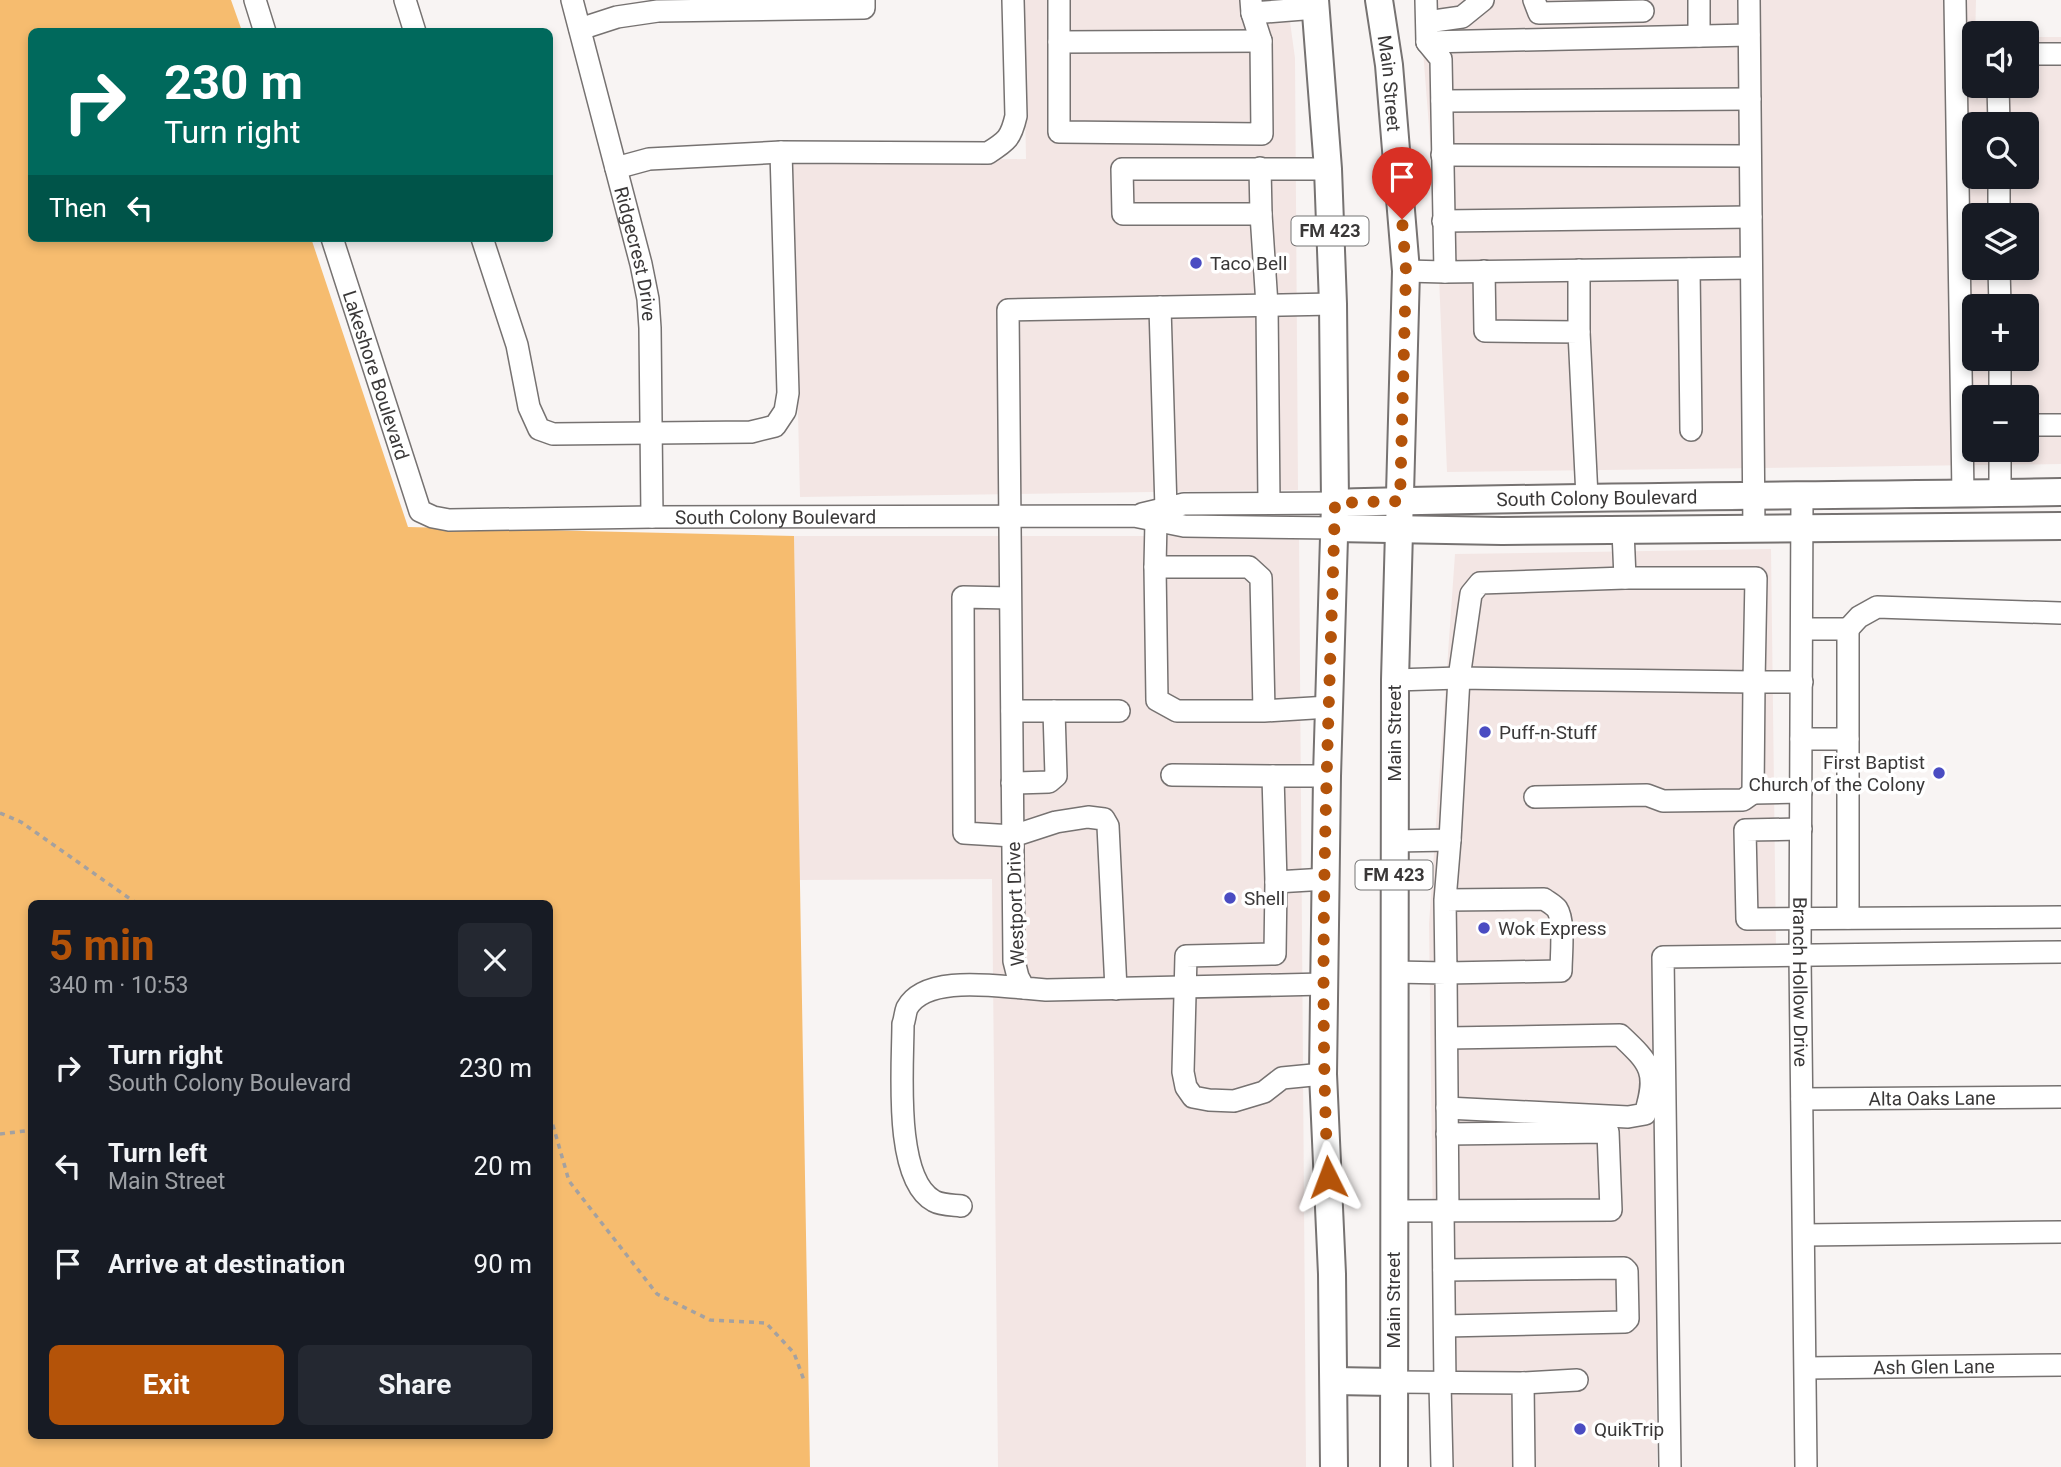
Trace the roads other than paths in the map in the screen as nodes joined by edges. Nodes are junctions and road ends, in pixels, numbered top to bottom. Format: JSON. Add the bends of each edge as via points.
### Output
{"nodes":[{"id":1,"x":405,"y":0,"type":"edge"},
{"id":2,"x":572,"y":0,"type":"edge"},
{"id":3,"x":863,"y":0,"type":"edge"},
{"id":4,"x":1013,"y":0,"type":"edge"},
{"id":5,"x":1059,"y":0,"type":"edge"},
{"id":6,"x":1379,"y":0,"type":"edge"},
{"id":7,"x":1426,"y":0,"type":"edge"},
{"id":8,"x":1483,"y":0,"type":"edge"},
{"id":9,"x":1699,"y":0,"type":"edge"},
{"id":10,"x":1749,"y":0,"type":"edge"},
{"id":11,"x":1955,"y":0,"type":"edge"},
{"id":12,"x":260,"y":1,"type":"edge"},
{"id":13,"x":1316,"y":4,"type":"edge"},
{"id":14,"x":720,"y":5,"type":"edge"},
{"id":15,"x":1591,"y":6,"type":"edge"},
{"id":16,"x":1643,"y":6,"type":"edge"},
{"id":17,"x":1252,"y":7,"type":"edge"},
{"id":18,"x":1536,"y":7,"type":"edge"},
{"id":19,"x":264,"y":28,"type":"edge"},
{"id":20,"x":414,"y":28,"type":"edge"},
{"id":21,"x":580,"y":29,"type":"junction"},
{"id":22,"x":1427,"y":32,"type":"junction"},
{"id":23,"x":1749,"y":35,"type":"junction"},
{"id":24,"x":1699,"y":36,"type":"junction"},
{"id":25,"x":1643,"y":37,"type":"junction"},
{"id":26,"x":1540,"y":39,"type":"junction"},
{"id":27,"x":1261,"y":41,"type":"junction"},
{"id":28,"x":1059,"y":42,"type":"junction"},
{"id":29,"x":2039,"y":54,"type":"edge"},
{"id":30,"x":2061,"y":54,"type":"edge"},
{"id":31,"x":1750,"y":99,"type":"junction"},
{"id":32,"x":1441,"y":101,"type":"junction"},
{"id":33,"x":1262,"y":134,"type":"junction"},
{"id":34,"x":781,"y":152,"type":"junction"},
{"id":35,"x":1443,"y":155,"type":"junction"},
{"id":36,"x":1750,"y":156,"type":"junction"},
{"id":37,"x":616,"y":168,"type":"junction"},
{"id":38,"x":1264,"y":168,"type":"junction"},
{"id":39,"x":1328,"y":169,"type":"junction"},
{"id":40,"x":1261,"y":214,"type":"junction"},
{"id":41,"x":1751,"y":217,"type":"junction"},
{"id":42,"x":1443,"y":221,"type":"junction"},
{"id":43,"x":333,"y":242,"type":"edge"},
{"id":44,"x":483,"y":242,"type":"edge"},
{"id":45,"x":1751,"y":268,"type":"junction"},
{"id":46,"x":1689,"y":269,"type":"junction"},
{"id":47,"x":1579,"y":270,"type":"junction"},
{"id":48,"x":1406,"y":271,"type":"junction"},
{"id":49,"x":1484,"y":271,"type":"junction"},
{"id":50,"x":1444,"y":272,"type":"junction"},
{"id":51,"x":1334,"y":304,"type":"junction"},
{"id":52,"x":1267,"y":305,"type":"junction"},
{"id":53,"x":1160,"y":307,"type":"junction"},
{"id":54,"x":1579,"y":332,"type":"junction"},
{"id":55,"x":2039,"y":425,"type":"edge"},
{"id":56,"x":2061,"y":425,"type":"edge"},
{"id":57,"x":1690,"y":430,"type":"dead end"},
{"id":58,"x":650,"y":434,"type":"junction"},
{"id":59,"x":2000,"y":462,"type":"edge"},
{"id":60,"x":2061,"y":492,"type":"edge"},
{"id":61,"x":2000,"y":493,"type":"junction"},
{"id":62,"x":1963,"y":494,"type":"junction"},
{"id":63,"x":1802,"y":496,"type":"junction"},
{"id":64,"x":1587,"y":497,"type":"junction"},
{"id":65,"x":1753,"y":497,"type":"junction"},
{"id":66,"x":1400,"y":501,"type":"junction"},
{"id":67,"x":1269,"y":503,"type":"junction"},
{"id":68,"x":420,"y":511,"type":"joint"},
{"id":69,"x":1161,"y":515,"type":"junction"},
{"id":70,"x":1335,"y":515,"type":"junction"},
{"id":71,"x":652,"y":517,"type":"junction"},
{"id":72,"x":1010,"y":517,"type":"junction"},
{"id":73,"x":2061,"y":526,"type":"edge"},
{"id":74,"x":1398,"y":529,"type":"junction"},
{"id":75,"x":1754,"y":530,"type":"junction"},
{"id":76,"x":1802,"y":530,"type":"junction"},
{"id":77,"x":1623,"y":531,"type":"junction"},
{"id":78,"x":1155,"y":566,"type":"junction"},
{"id":79,"x":1625,"y":578,"type":"junction"},
{"id":80,"x":1010,"y":598,"type":"junction"},
{"id":81,"x":2060,"y":613,"type":"edge"},
{"id":82,"x":1802,"y":629,"type":"junction"},
{"id":83,"x":1848,"y":629,"type":"junction"},
{"id":84,"x":1459,"y":678,"type":"junction"},
{"id":85,"x":1395,"y":680,"type":"junction"},
{"id":86,"x":1754,"y":682,"type":"junction"},
{"id":87,"x":1802,"y":682,"type":"junction"},
{"id":88,"x":1329,"y":707,"type":"junction"},
{"id":89,"x":1054,"y":711,"type":"junction"},
{"id":90,"x":1119,"y":711,"type":"dead end"},
{"id":91,"x":1264,"y":711,"type":"junction"},
{"id":92,"x":1012,"y":712,"type":"junction"},
{"id":93,"x":1801,"y":739,"type":"junction"},
{"id":94,"x":1848,"y":739,"type":"junction"},
{"id":95,"x":1172,"y":775,"type":"dead end"},
{"id":96,"x":1273,"y":776,"type":"junction"},
{"id":97,"x":1327,"y":776,"type":"junction"},
{"id":98,"x":1012,"y":783,"type":"junction"},
{"id":99,"x":1801,"y":792,"type":"junction"},
{"id":100,"x":1753,"y":793,"type":"junction"},
{"id":101,"x":1535,"y":797,"type":"dead end"},
{"id":102,"x":1801,"y":829,"type":"junction"},
{"id":103,"x":1013,"y":836,"type":"junction"},
{"id":104,"x":1450,"y":840,"type":"junction"},
{"id":105,"x":1394,"y":841,"type":"junction"},
{"id":106,"x":1326,"y":879,"type":"junction"},
{"id":107,"x":1276,"y":882,"type":"junction"},
{"id":108,"x":1445,"y":900,"type":"junction"},
{"id":109,"x":2061,"y":916,"type":"edge"},
{"id":110,"x":1848,"y":918,"type":"junction"},
{"id":111,"x":1800,"y":919,"type":"junction"},
{"id":112,"x":2061,"y":952,"type":"edge"},
{"id":113,"x":1800,"y":956,"type":"junction"},
{"id":114,"x":1394,"y":972,"type":"junction"},
{"id":115,"x":1446,"y":973,"type":"junction"},
{"id":116,"x":1324,"y":984,"type":"junction"},
{"id":117,"x":1185,"y":987,"type":"junction"},
{"id":118,"x":1024,"y":988,"type":"junction"},
{"id":119,"x":1116,"y":989,"type":"junction"},
{"id":120,"x":1447,"y":1038,"type":"junction"},
{"id":121,"x":1323,"y":1074,"type":"junction"},
{"id":122,"x":2061,"y":1097,"type":"edge"},
{"id":123,"x":1802,"y":1099,"type":"junction"},
{"id":124,"x":1447,"y":1108,"type":"junction"},
{"id":125,"x":1447,"y":1134,"type":"junction"},
{"id":126,"x":961,"y":1206,"type":"dead end"},
{"id":127,"x":1445,"y":1211,"type":"junction"},
{"id":128,"x":1393,"y":1212,"type":"junction"},
{"id":129,"x":2061,"y":1232,"type":"edge"},
{"id":130,"x":1804,"y":1235,"type":"junction"},
{"id":131,"x":1444,"y":1270,"type":"junction"},
{"id":132,"x":1445,"y":1326,"type":"junction"},
{"id":133,"x":2061,"y":1365,"type":"edge"},
{"id":134,"x":1806,"y":1368,"type":"junction"},
{"id":135,"x":1577,"y":1380,"type":"dead end"},
{"id":136,"x":1334,"y":1381,"type":"junction"},
{"id":137,"x":1393,"y":1382,"type":"junction"},
{"id":138,"x":1522,"y":1383,"type":"junction"},
{"id":139,"x":1443,"y":1384,"type":"junction"},
{"id":140,"x":1334,"y":1467,"type":"edge"},
{"id":141,"x":1394,"y":1467,"type":"edge"},
{"id":142,"x":1442,"y":1467,"type":"edge"},
{"id":143,"x":1524,"y":1467,"type":"edge"},
{"id":144,"x":1670,"y":1467,"type":"edge"},
{"id":145,"x":1806,"y":1467,"type":"edge"}],
"edges":[{"from":1,"to":20,"type":"street"},
{"from":2,"to":21,"type":"street","name":"Ridgecrest Drive"},
{"from":3,"to":14,"type":"street","via":[[864,8]]},
{"from":4,"to":34,"type":"street","via":[[1016,116],[1012,133],[1003,144],[988,153]]},
{"from":5,"to":28,"type":"street"},
{"from":6,"to":48,"type":"main road","name":"Main Street","number":"FM 423","via":[[1389,65]]},
{"from":7,"to":22,"type":"street"},
{"from":8,"to":22,"type":"street","via":[[1462,17]]},
{"from":9,"to":24,"type":"street"},
{"from":10,"to":23,"type":"street"},
{"from":11,"to":62,"type":"street"},
{"from":12,"to":19,"type":"street"},
{"from":13,"to":17,"type":"street"},
{"from":13,"to":39,"type":"main road","number":"FM 423"},
{"from":14,"to":21,"type":"street","via":[[617,16]]},
{"from":15,"to":16,"type":"street"},
{"from":15,"to":18,"type":"street"},
{"from":16,"to":25,"type":"street"},
{"from":17,"to":27,"type":"street"},
{"from":18,"to":26,"type":"street"},
{"from":21,"to":37,"type":"street","name":"Ridgecrest Drive"},
{"from":22,"to":26,"type":"street"},
{"from":22,"to":32,"type":"street","via":[[1441,59]]},
{"from":23,"to":24,"type":"street"},
{"from":23,"to":31,"type":"street"},
{"from":24,"to":25,"type":"street"},
{"from":25,"to":26,"type":"street"},
{"from":27,"to":28,"type":"street"},
{"from":27,"to":33,"type":"street"},
{"from":28,"to":33,"type":"street","via":[[1059,132]]},
{"from":29,"to":30,"type":"street"},
{"from":31,"to":32,"type":"street"},
{"from":31,"to":36,"type":"street"},
{"from":32,"to":35,"type":"street"},
{"from":33,"to":38,"type":"street"},
{"from":34,"to":37,"type":"street","via":[[649,159]]},
{"from":34,"to":58,"type":"street","via":[[785,411],[775,426],[751,432]]},
{"from":35,"to":36,"type":"street"},
{"from":35,"to":42,"type":"street"},
{"from":36,"to":41,"type":"street"},
{"from":37,"to":58,"type":"street","name":"Ridgecrest Drive","via":[[648,299]]},
{"from":38,"to":39,"type":"street"},
{"from":38,"to":40,"type":"street"},
{"from":38,"to":40,"type":"street","via":[[1122,169],[1122,214]]},
{"from":39,"to":51,"type":"main road","number":"FM 423"},
{"from":40,"to":52,"type":"street"},
{"from":41,"to":42,"type":"street"},
{"from":41,"to":45,"type":"street"},
{"from":42,"to":50,"type":"street"},
{"from":43,"to":68,"type":"street","name":"Lakeshore Boulevard"},
{"from":44,"to":58,"type":"street","via":[[539,429],[553,434]]},
{"from":45,"to":46,"type":"street"},
{"from":45,"to":65,"type":"street"},
{"from":46,"to":47,"type":"street"},
{"from":46,"to":57,"type":"street"},
{"from":47,"to":49,"type":"street"},
{"from":47,"to":54,"type":"street"},
{"from":48,"to":50,"type":"street"},
{"from":48,"to":66,"type":"main road","name":"Main Street","number":"FM 423"},
{"from":49,"to":50,"type":"street"},
{"from":49,"to":54,"type":"street","via":[[1485,331]]},
{"from":51,"to":52,"type":"street"},
{"from":51,"to":70,"type":"main road","number":"FM 423"},
{"from":52,"to":53,"type":"street"},
{"from":52,"to":67,"type":"street"},
{"from":53,"to":69,"type":"street"},
{"from":53,"to":72,"type":"street","name":"Westport Drive","via":[[1008,310]]},
{"from":54,"to":64,"type":"street"},
{"from":55,"to":56,"type":"street"},
{"from":58,"to":71,"type":"street","name":"Ridgecrest Drive"},
{"from":59,"to":61,"type":"street"},
{"from":60,"to":61,"type":"main road","name":"South Colony Boulevard"},
{"from":61,"to":62,"type":"main road","name":"South Colony Boulevard"},
{"from":62,"to":63,"type":"main road","name":"South Colony Boulevard"},
{"from":63,"to":65,"type":"main road","name":"South Colony Boulevard"},
{"from":63,"to":76,"type":"street","name":"Branch Hollow Drive"},
{"from":64,"to":65,"type":"main road","name":"South Colony Boulevard"},
{"from":64,"to":66,"type":"main road","name":"South Colony Boulevard"},
{"from":65,"to":75,"type":"street"},
{"from":66,"to":70,"type":"main road","name":"South Colony Boulevard"},
{"from":66,"to":74,"type":"main road","name":"Main Street","number":"FM 423"},
{"from":67,"to":69,"type":"street","name":"South Colony Boulevard","via":[[1184,504]]},
{"from":67,"to":70,"type":"street","name":"South Colony Boulevard"},
{"from":68,"to":71,"type":"street","name":"South Colony Boulevard","via":[[449,520]]},
{"from":69,"to":70,"type":"street","name":"South Colony Boulevard","via":[[1184,526]]},
{"from":69,"to":72,"type":"street","name":"South Colony Boulevard"},
{"from":69,"to":78,"type":"street"},
{"from":70,"to":74,"type":"main road","name":"South Colony Boulevard"},
{"from":70,"to":88,"type":"main road","number":"FM 423"},
{"from":71,"to":72,"type":"street","name":"South Colony Boulevard"},
{"from":72,"to":80,"type":"street","name":"Westport Drive"},
{"from":73,"to":76,"type":"main road","name":"South Colony Boulevard"},
{"from":74,"to":77,"type":"main road","name":"South Colony Boulevard"},
{"from":74,"to":85,"type":"main road","name":"Main Street","number":"FM 423"},
{"from":75,"to":76,"type":"main road","name":"South Colony Boulevard"},
{"from":75,"to":77,"type":"main road","name":"South Colony Boulevard"},
{"from":76,"to":82,"type":"street","name":"Branch Hollow Drive"},
{"from":77,"to":79,"type":"street"},
{"from":78,"to":91,"type":"street","via":[[1250,567],[1261,578]]},
{"from":78,"to":91,"type":"street","via":[[1157,700],[1177,711]]},
{"from":79,"to":84,"type":"street","via":[[1480,583],[1471,594]]},
{"from":79,"to":86,"type":"street","via":[[1756,578]]},
{"from":80,"to":92,"type":"street","name":"Westport Drive"},
{"from":80,"to":103,"type":"street","via":[[963,597],[964,833]]},
{"from":81,"to":83,"type":"street","via":[[1877,607]]},
{"from":82,"to":83,"type":"street"},
{"from":82,"to":87,"type":"street","name":"Branch Hollow Drive"},
{"from":83,"to":94,"type":"street"},
{"from":84,"to":85,"type":"street"},
{"from":84,"to":86,"type":"street"},
{"from":84,"to":104,"type":"street"},
{"from":85,"to":105,"type":"main road","name":"Main Street","number":"FM 423"},
{"from":86,"to":87,"type":"street"},
{"from":86,"to":100,"type":"street"},
{"from":87,"to":93,"type":"street","name":"Branch Hollow Drive"},
{"from":88,"to":91,"type":"street"},
{"from":88,"to":97,"type":"main road","number":"FM 423"},
{"from":89,"to":90,"type":"street"},
{"from":89,"to":92,"type":"street"},
{"from":89,"to":98,"type":"street","via":[[1056,776],[1049,782]]},
{"from":92,"to":98,"type":"street","name":"Westport Drive"},
{"from":93,"to":94,"type":"street"},
{"from":93,"to":99,"type":"street","name":"Branch Hollow Drive"},
{"from":94,"to":110,"type":"street"},
{"from":95,"to":96,"type":"street"},
{"from":96,"to":97,"type":"street"},
{"from":96,"to":107,"type":"street"},
{"from":97,"to":106,"type":"main road","number":"FM 423"},
{"from":98,"to":103,"type":"street","name":"Westport Drive"},
{"from":99,"to":100,"type":"street"},
{"from":99,"to":102,"type":"street","name":"Branch Hollow Drive"},
{"from":100,"to":101,"type":"street","via":[[1743,800],[1663,801],[1647,795]]},
{"from":102,"to":111,"type":"street","name":"Branch Hollow Drive"},
{"from":102,"to":111,"type":"street","via":[[1745,830],[1746,919]]},
{"from":103,"to":118,"type":"street","name":"Westport Drive","via":[[1014,961]]},
{"from":103,"to":119,"type":"street","via":[[1056,822],[1104,819]]},
{"from":104,"to":105,"type":"street"},
{"from":104,"to":108,"type":"street"},
{"from":105,"to":114,"type":"main road","name":"Main Street","number":"FM 423"},
{"from":106,"to":107,"type":"street"},
{"from":106,"to":116,"type":"main road","number":"FM 423"},
{"from":107,"to":117,"type":"street","via":[[1275,954],[1186,957]]},
{"from":108,"to":115,"type":"street"},
{"from":108,"to":115,"type":"street","via":[[1544,900],[1558,909],[1561,919],[1561,971]]},
{"from":109,"to":110,"type":"street"},
{"from":110,"to":111,"type":"street"},
{"from":111,"to":113,"type":"street","name":"Branch Hollow Drive"},
{"from":112,"to":113,"type":"street"},
{"from":113,"to":123,"type":"street","name":"Branch Hollow Drive"},
{"from":113,"to":144,"type":"street","via":[[1663,957]]},
{"from":114,"to":115,"type":"street"},
{"from":114,"to":128,"type":"main road","name":"Main Street","number":"FM 423"},
{"from":115,"to":120,"type":"street"},
{"from":116,"to":117,"type":"street","name":"Westport Drive"},
{"from":116,"to":121,"type":"main road","number":"FM 423"},
{"from":117,"to":119,"type":"street","name":"Westport Drive"},
{"from":117,"to":121,"type":"street","via":[[1183,1072],[1185,1087],[1193,1097],[1234,1101],[1264,1092],[1282,1079]]},
{"from":118,"to":119,"type":"street","name":"Westport Drive"},
{"from":118,"to":126,"type":"street","via":[[939,988],[916,997],[907,1009],[903,1024],[904,1129],[909,1163],[917,1185],[935,1202]]},
{"from":120,"to":124,"type":"street"},
{"from":120,"to":124,"type":"street","via":[[1620,1035],[1652,1073],[1645,1114],[1628,1117]]},
{"from":121,"to":136,"type":"main road","number":"FM 423"},
{"from":122,"to":123,"type":"street","name":"Alta Oaks Lane"},
{"from":123,"to":130,"type":"street","name":"Branch Hollow Drive"},
{"from":124,"to":125,"type":"street"},
{"from":125,"to":127,"type":"street"},
{"from":125,"to":127,"type":"street","via":[[1608,1132],[1611,1210]]},
{"from":127,"to":128,"type":"street"},
{"from":127,"to":131,"type":"street"},
{"from":128,"to":137,"type":"main road","name":"Main Street","number":"FM 423"},
{"from":129,"to":130,"type":"street"},
{"from":130,"to":134,"type":"street","name":"Branch Hollow Drive"},
{"from":131,"to":132,"type":"street"},
{"from":131,"to":132,"type":"street","via":[[1628,1271],[1625,1322]]},
{"from":132,"to":139,"type":"street"},
{"from":133,"to":134,"type":"street","name":"Ash Glen Lane"},
{"from":134,"to":145,"type":"street","name":"Branch Hollow Drive"},
{"from":135,"to":138,"type":"street"},
{"from":136,"to":137,"type":"main road"},
{"from":136,"to":140,"type":"main road","number":"FM 423"},
{"from":137,"to":139,"type":"street"},
{"from":137,"to":141,"type":"main road","name":"Main Street","number":"FM 423"},
{"from":138,"to":139,"type":"street"},
{"from":138,"to":143,"type":"street"},
{"from":139,"to":142,"type":"street"}]}
